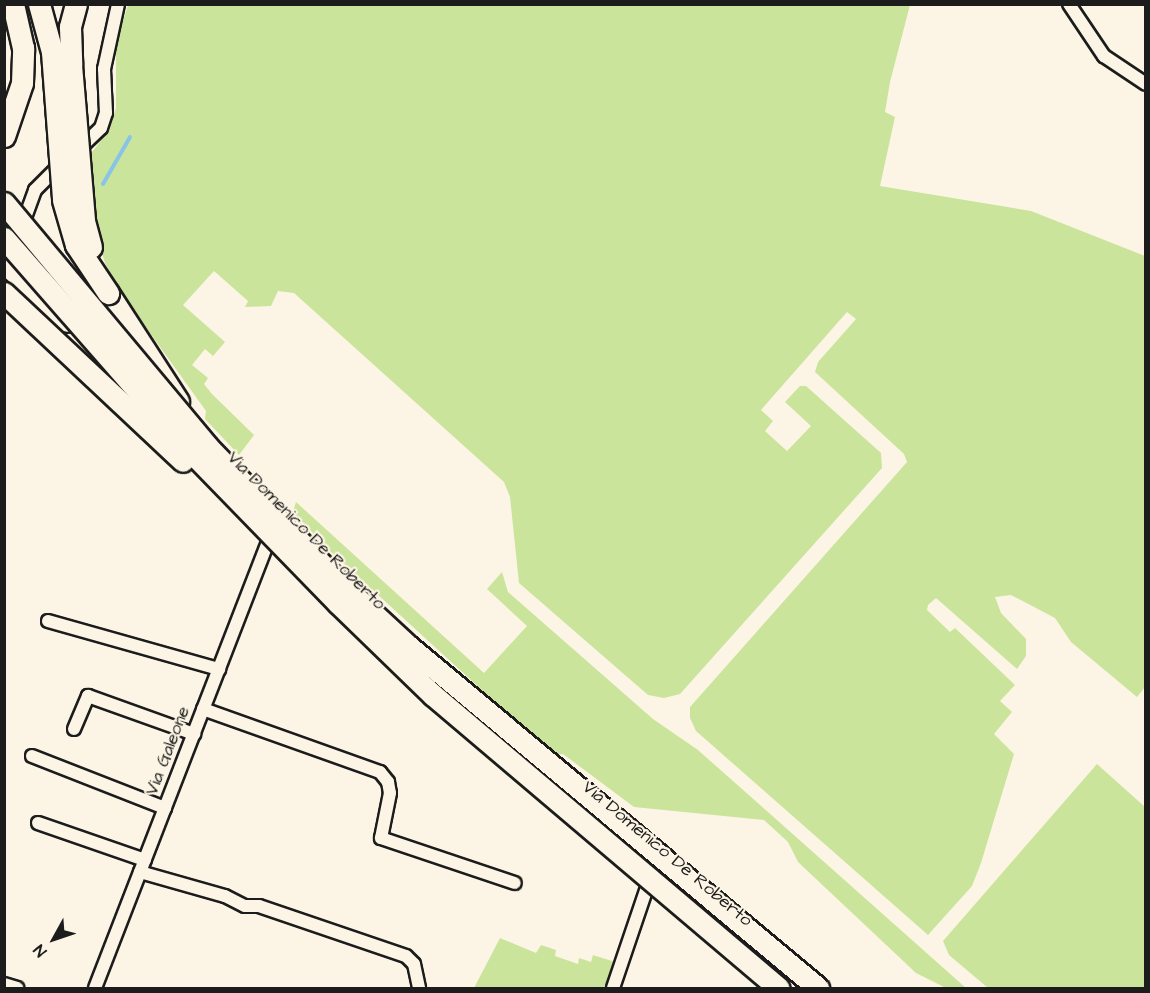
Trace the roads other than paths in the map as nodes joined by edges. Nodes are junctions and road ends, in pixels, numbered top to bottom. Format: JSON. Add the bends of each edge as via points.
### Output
{"nodes":[{"id":1,"x":13,"y":4,"type":"edge"},
{"id":2,"x":39,"y":4,"type":"edge"},
{"id":3,"x":76,"y":4,"type":"edge"},
{"id":4,"x":118,"y":4,"type":"edge"},
{"id":5,"x":1069,"y":4,"type":"edge"},
{"id":6,"x":1146,"y":84,"type":"edge"},
{"id":7,"x":4,"y":136,"type":"edge"},
{"id":8,"x":4,"y":203,"type":"edge"},
{"id":9,"x":4,"y":238,"type":"edge"},
{"id":10,"x":4,"y":262,"type":"edge"},
{"id":11,"x":4,"y":293,"type":"edge"},
{"id":12,"x":108,"y":293,"type":"junction"},
{"id":13,"x":102,"y":351,"type":"junction"},
{"id":14,"x":207,"y":446,"type":"junction"},
{"id":15,"x":274,"y":527,"type":"junction"},
{"id":16,"x":290,"y":555,"type":"junction"},
{"id":17,"x":48,"y":621,"type":"dead end"},
{"id":18,"x":219,"y":669,"type":"junction"},
{"id":19,"x":203,"y":709,"type":"junction"},
{"id":20,"x":74,"y":729,"type":"dead end"},
{"id":21,"x":194,"y":734,"type":"junction"},
{"id":22,"x":32,"y":756,"type":"dead end"},
{"id":23,"x":165,"y":808,"type":"junction"},
{"id":24,"x":38,"y":823,"type":"dead end"},
{"id":25,"x":142,"y":866,"type":"junction"},
{"id":26,"x":654,"y":866,"type":"junction"},
{"id":27,"x":515,"y":884,"type":"dead end"},
{"id":28,"x":4,"y":984,"type":"edge"},
{"id":29,"x":17,"y":988,"type":"edge"},
{"id":30,"x":95,"y":988,"type":"edge"},
{"id":31,"x":419,"y":988,"type":"edge"},
{"id":32,"x":613,"y":988,"type":"edge"},
{"id":33,"x":779,"y":988,"type":"edge"},
{"id":34,"x":801,"y":988,"type":"edge"},
{"id":35,"x":818,"y":988,"type":"edge"}],
"edges":[{"from":1,"to":7,"type":"highway","via":[[23,48],[22,83]]},
{"from":2,"to":12,"type":"highway","bridge":true,"via":[[52,52],[63,200],[76,245]]},
{"from":3,"to":12,"type":"highway","bridge":true,"via":[[70,27],[71,65],[84,221]]},
{"from":4,"to":15,"type":"street","name":"Via Domenico De Roberto","via":[[104,69],[106,113],[101,128],[35,190],[22,229],[29,247],[126,368]]},
{"from":5,"to":6,"type":"street","via":[[1104,57]]},
{"from":8,"to":14,"type":"highway","bridge":true},
{"from":9,"to":13,"type":"highway","bridge":true},
{"from":10,"to":13,"type":"highway","bridge":true},
{"from":11,"to":16,"type":"highway","bridge":true,"via":[[139,421]]},
{"from":12,"to":14,"type":"highway","bridge":true},
{"from":13,"to":16,"type":"highway","bridge":true},
{"from":14,"to":35,"type":"highway","bridge":true,"via":[[406,644]]},
{"from":15,"to":18,"type":"street","name":"Via Galeone"},
{"from":15,"to":26,"type":"street","name":"Via Domenico De Roberto","via":[[440,686]]},
{"from":16,"to":33,"type":"highway","bridge":true,"via":[[433,695]]},
{"from":17,"to":18,"type":"street"},
{"from":18,"to":19,"type":"street","name":"Via Galeone"},
{"from":19,"to":21,"type":"street","name":"Via Galeone"},
{"from":19,"to":27,"type":"street","via":[[380,772],[388,782],[390,794],[381,838]]},
{"from":20,"to":21,"type":"street","via":[[88,696]]},
{"from":21,"to":23,"type":"street","name":"Via Galeone"},
{"from":22,"to":23,"type":"street"},
{"from":23,"to":25,"type":"street","name":"Via Galeone"},
{"from":24,"to":25,"type":"street"},
{"from":25,"to":30,"type":"street","name":"Via Galeone"},
{"from":25,"to":31,"type":"street","via":[[245,906],[259,906],[406,956],[414,964]]},
{"from":26,"to":32,"type":"street"},
{"from":26,"to":34,"type":"street","name":"Via Domenico De Roberto"},
{"from":28,"to":29,"type":"street"}]}
